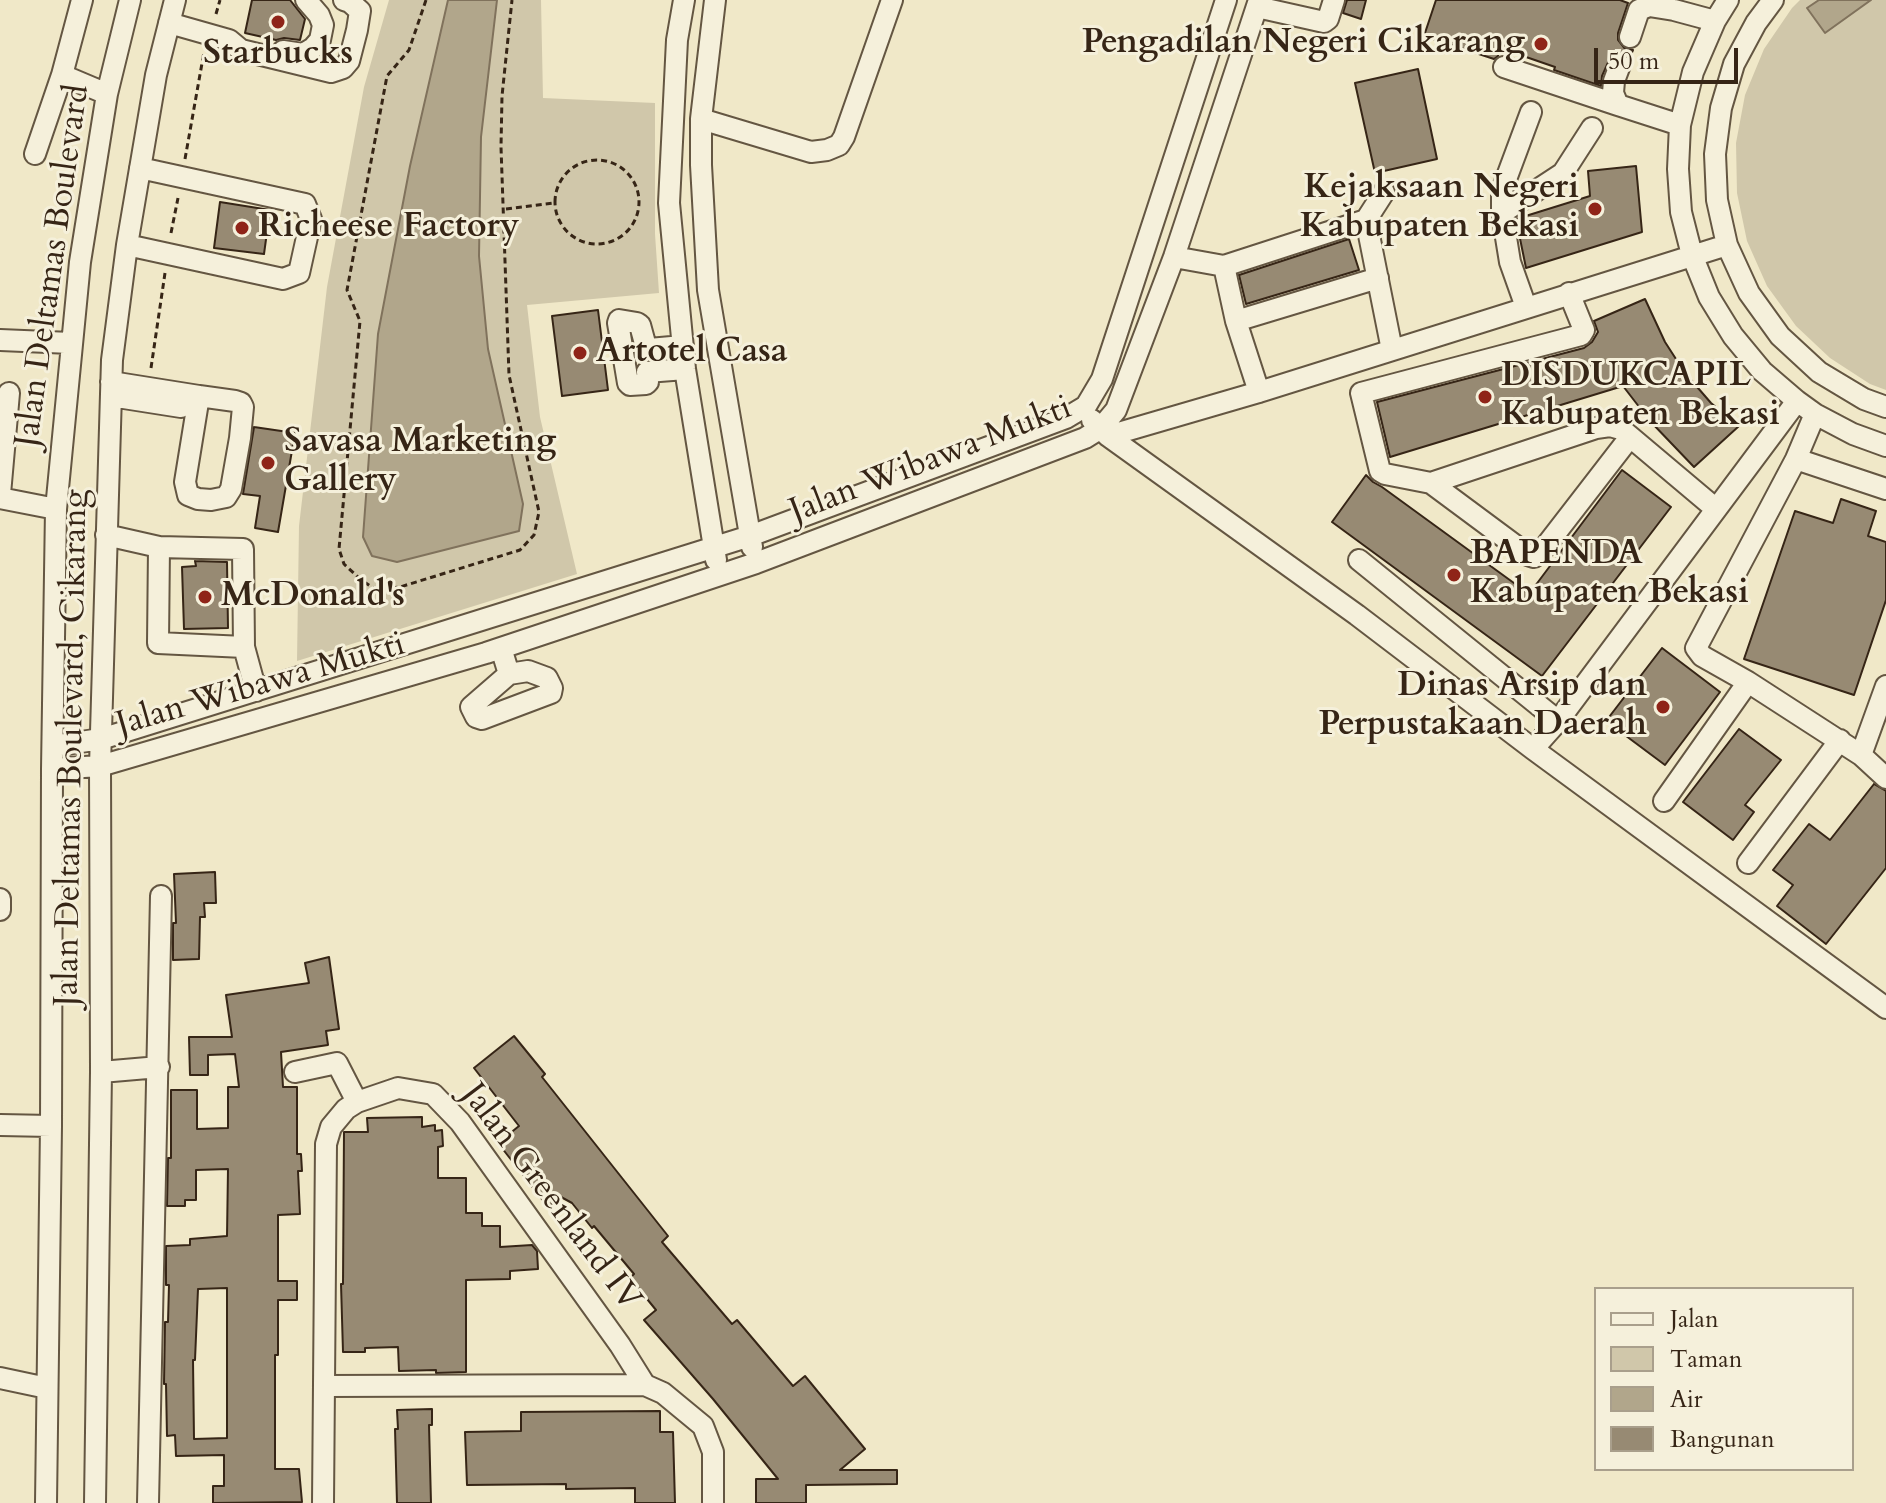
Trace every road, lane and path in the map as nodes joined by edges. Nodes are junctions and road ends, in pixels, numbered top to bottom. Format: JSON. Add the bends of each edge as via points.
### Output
{"nodes":[{"id":1,"x":82,"y":0,"type":"edge"},
{"id":2,"x":130,"y":0,"type":"edge"},
{"id":3,"x":175,"y":0,"type":"edge"},
{"id":4,"x":306,"y":0,"type":"edge"},
{"id":5,"x":344,"y":0,"type":"edge"},
{"id":6,"x":426,"y":0,"type":"edge"},
{"id":7,"x":512,"y":0,"type":"edge"},
{"id":8,"x":684,"y":0,"type":"edge"},
{"id":9,"x":715,"y":0,"type":"edge"},
{"id":10,"x":892,"y":0,"type":"edge"},
{"id":11,"x":1226,"y":0,"type":"edge"},
{"id":12,"x":1334,"y":0,"type":"edge"},
{"id":13,"x":1773,"y":0,"type":"edge"},
{"id":14,"x":1725,"y":1,"type":"edge"},
{"id":15,"x":1258,"y":3,"type":"edge"},
{"id":16,"x":1715,"y":21,"type":"junction"},
{"id":17,"x":169,"y":23,"type":"junction"},
{"id":18,"x":219,"y":37,"type":"junction"},
{"id":19,"x":1630,"y":37,"type":"dead end"},
{"id":20,"x":1620,"y":65,"type":"dead end"},
{"id":21,"x":1504,"y":67,"type":"dead end"},
{"id":22,"x":62,"y":75,"type":"junction"},
{"id":23,"x":107,"y":94,"type":"junction"},
{"id":24,"x":1618,"y":105,"type":"junction"},
{"id":25,"x":1531,"y":112,"type":"dead end"},
{"id":26,"x":701,"y":119,"type":"junction"},
{"id":27,"x":1680,"y":125,"type":"junction"},
{"id":28,"x":1592,"y":128,"type":"dead end"},
{"id":29,"x":35,"y":154,"type":"dead end"},
{"id":30,"x":140,"y":168,"type":"junction"},
{"id":31,"x":181,"y":177,"type":"junction"},
{"id":32,"x":1384,"y":192,"type":"dead end"},
{"id":33,"x":554,"y":203,"type":"junction"},
{"id":34,"x":504,"y":209,"type":"junction"},
{"id":35,"x":1502,"y":213,"type":"junction"},
{"id":36,"x":1366,"y":220,"type":"junction"},
{"id":37,"x":127,"y":245,"type":"junction"},
{"id":38,"x":1727,"y":245,"type":"junction"},
{"id":39,"x":168,"y":252,"type":"junction"},
{"id":40,"x":1692,"y":255,"type":"junction"},
{"id":41,"x":1174,"y":257,"type":"junction"},
{"id":42,"x":1224,"y":266,"type":"junction"},
{"id":43,"x":1378,"y":278,"type":"junction"},
{"id":44,"x":1569,"y":293,"type":"junction"},
{"id":45,"x":1526,"y":307,"type":"junction"},
{"id":46,"x":1236,"y":321,"type":"junction"},
{"id":47,"x":0,"y":340,"type":"edge"},
{"id":48,"x":71,"y":343,"type":"junction"},
{"id":49,"x":683,"y":346,"type":"junction"},
{"id":50,"x":1392,"y":350,"type":"junction"},
{"id":51,"x":685,"y":369,"type":"junction"},
{"id":52,"x":148,"y":388,"type":"junction"},
{"id":53,"x":111,"y":389,"type":"junction"},
{"id":54,"x":1259,"y":392,"type":"junction"},
{"id":55,"x":9,"y":393,"type":"dead end"},
{"id":56,"x":1797,"y":401,"type":"junction"},
{"id":57,"x":198,"y":403,"type":"junction"},
{"id":58,"x":1886,"y":407,"type":"edge"},
{"id":59,"x":1080,"y":410,"type":"junction"},
{"id":60,"x":1815,"y":414,"type":"junction"},
{"id":61,"x":1104,"y":432,"type":"junction"},
{"id":62,"x":1630,"y":437,"type":"junction"},
{"id":63,"x":1886,"y":446,"type":"edge"},
{"id":64,"x":1796,"y":459,"type":"junction"},
{"id":65,"x":1431,"y":483,"type":"junction"},
{"id":66,"x":1886,"y":489,"type":"edge"},
{"id":67,"x":0,"y":496,"type":"edge"},
{"id":68,"x":56,"y":509,"type":"junction"},
{"id":69,"x":1716,"y":509,"type":"junction"},
{"id":70,"x":106,"y":535,"type":"junction"},
{"id":71,"x":750,"y":536,"type":"junction"},
{"id":72,"x":159,"y":547,"type":"junction"},
{"id":73,"x":714,"y":547,"type":"junction"},
{"id":74,"x":1359,"y":560,"type":"dead end"},
{"id":75,"x":756,"y":563,"type":"junction"},
{"id":76,"x":719,"y":576,"type":"junction"},
{"id":77,"x":477,"y":621,"type":"junction"},
{"id":78,"x":244,"y":647,"type":"junction"},
{"id":79,"x":494,"y":650,"type":"junction"},
{"id":80,"x":509,"y":674,"type":"dead end"},
{"id":81,"x":1748,"y":682,"type":"junction"},
{"id":82,"x":1886,"y":686,"type":"edge"},
{"id":83,"x":256,"y":691,"type":"junction"},
{"id":84,"x":1558,"y":721,"type":"junction"},
{"id":85,"x":101,"y":739,"type":"junction"},
{"id":86,"x":1840,"y":740,"type":"junction"},
{"id":87,"x":53,"y":746,"type":"junction"},
{"id":88,"x":1533,"y":749,"type":"junction"},
{"id":89,"x":1861,"y":755,"type":"junction"},
{"id":90,"x":100,"y":766,"type":"junction"},
{"id":91,"x":52,"y":769,"type":"junction"},
{"id":92,"x":1886,"y":778,"type":"edge"},
{"id":93,"x":1664,"y":801,"type":"dead end"},
{"id":94,"x":1748,"y":863,"type":"dead end"},
{"id":95,"x":161,"y":896,"type":"dead end"},
{"id":96,"x":0,"y":899,"type":"edge"},
{"id":97,"x":0,"y":910,"type":"edge"},
{"id":98,"x":1886,"y":1008,"type":"edge"},
{"id":99,"x":159,"y":1067,"type":"junction"},
{"id":100,"x":101,"y":1072,"type":"junction"},
{"id":101,"x":295,"y":1072,"type":"dead end"},
{"id":102,"x":357,"y":1102,"type":"junction"},
{"id":103,"x":0,"y":1125,"type":"edge"},
{"id":104,"x":51,"y":1126,"type":"junction"},
{"id":105,"x":0,"y":1378,"type":"edge"},
{"id":106,"x":645,"y":1385,"type":"junction"},
{"id":107,"x":324,"y":1386,"type":"junction"},
{"id":108,"x":47,"y":1388,"type":"junction"},
{"id":109,"x":46,"y":1503,"type":"edge"},
{"id":110,"x":95,"y":1503,"type":"edge"},
{"id":111,"x":148,"y":1503,"type":"edge"},
{"id":112,"x":323,"y":1503,"type":"edge"},
{"id":113,"x":713,"y":1503,"type":"edge"}],
"edges":[{"from":1,"to":22,"type":"street"},
{"from":2,"to":23,"type":"street","name":"Jalan Deltamas Boulevard"},
{"from":3,"to":17,"type":"street","name":"Jalan Deltamas Boulevard, Cikarang"},
{"from":4,"to":18,"type":"street","via":[[323,25],[320,40],[303,54]]},
{"from":5,"to":18,"type":"street","via":[[360,11],[357,30],[349,61],[331,72],[241,50]]},
{"from":6,"to":34,"type":"path","via":[[409,50],[387,76],[347,290],[360,321],[339,549],[344,564],[376,590],[520,550],[534,535],[539,512],[509,375]]},
{"from":7,"to":34,"type":"path","via":[[502,96]]},
{"from":8,"to":49,"type":"street","via":[[677,40],[669,203]]},
{"from":9,"to":26,"type":"street"},
{"from":10,"to":26,"type":"street","via":[[839,145],[811,152]]},
{"from":11,"to":59,"type":"street","name":"Jalan Wibawa Mukti","via":[[1102,379]]},
{"from":12,"to":15,"type":"street","via":[[1324,22]]},
{"from":13,"to":38,"type":"street","via":[[1734,64],[1721,108],[1717,200]]},
{"from":14,"to":16,"type":"street"},
{"from":15,"to":41,"type":"street","name":"Jalan Wibawa Mukti"},
{"from":16,"to":19,"type":"street","via":[[1649,6],[1639,10]]},
{"from":16,"to":27,"type":"street","via":[[1693,72]]},
{"from":17,"to":18,"type":"street"},
{"from":17,"to":30,"type":"street","name":"Jalan Deltamas Boulevard, Cikarang"},
{"from":18,"to":31,"type":"path","via":[[203,55]]},
{"from":20,"to":24,"type":"street","via":[[1613,93]]},
{"from":21,"to":24,"type":"street"},
{"from":22,"to":23,"type":"street"},
{"from":22,"to":29,"type":"street"},
{"from":23,"to":48,"type":"street","name":"Jalan Deltamas Boulevard"},
{"from":24,"to":27,"type":"street"},
{"from":25,"to":35,"type":"street","via":[[1502,190]]},
{"from":26,"to":71,"type":"street","via":[[708,290]]},
{"from":27,"to":40,"type":"street","via":[[1681,212]]},
{"from":28,"to":35,"type":"street","via":[[1563,173]]},
{"from":30,"to":31,"type":"street"},
{"from":30,"to":37,"type":"street","name":"Jalan Deltamas Boulevard, Cikarang"},
{"from":31,"to":39,"type":"path"},
{"from":31,"to":39,"type":"street","via":[[305,204],[311,219],[299,273],[283,279]]},
{"from":32,"to":36,"type":"street"},
{"from":33,"to":33,"type":"path","via":[[566,172],[597,159],[628,172],[640,203],[627,232],[597,245],[567,233]]},
{"from":33,"to":34,"type":"path"},
{"from":35,"to":45,"type":"street","via":[[1510,262]]},
{"from":36,"to":42,"type":"street"},
{"from":36,"to":43,"type":"street"},
{"from":37,"to":39,"type":"street"},
{"from":37,"to":53,"type":"street","name":"Jalan Deltamas Boulevard, Cikarang"},
{"from":38,"to":40,"type":"street"},
{"from":38,"to":58,"type":"street","via":[[1749,293],[1780,336],[1819,372]]},
{"from":39,"to":52,"type":"path"},
{"from":40,"to":44,"type":"street"},
{"from":40,"to":56,"type":"street","via":[[1733,336]]},
{"from":41,"to":42,"type":"street"},
{"from":41,"to":61,"type":"street","name":"Jalan Wibawa Mukti"},
{"from":42,"to":46,"type":"street"},
{"from":43,"to":46,"type":"street"},
{"from":43,"to":50,"type":"street"},
{"from":44,"to":45,"type":"street"},
{"from":44,"to":65,"type":"street","via":[[1584,330],[1581,335],[1361,393],[1380,471]]},
{"from":45,"to":50,"type":"street"},
{"from":46,"to":54,"type":"street"},
{"from":47,"to":48,"type":"street"},
{"from":48,"to":68,"type":"street","name":"Jalan Deltamas Boulevard"},
{"from":49,"to":51,"type":"street"},
{"from":49,"to":51,"type":"street","via":[[649,349],[640,325],[619,320],[630,385],[646,384],[647,372]]},
{"from":50,"to":54,"type":"street"},
{"from":51,"to":73,"type":"street"},
{"from":52,"to":53,"type":"street"},
{"from":52,"to":57,"type":"street"},
{"from":53,"to":57,"type":"street"},
{"from":53,"to":70,"type":"street","name":"Jalan Deltamas Boulevard, Cikarang"},
{"from":54,"to":61,"type":"street"},
{"from":55,"to":67,"type":"street"},
{"from":56,"to":60,"type":"street"},
{"from":56,"to":69,"type":"street"},
{"from":57,"to":57,"type":"street","via":[[185,482],[188,495],[226,497],[243,407],[235,401]]},
{"from":59,"to":61,"type":"street"},
{"from":59,"to":71,"type":"street","name":"Jalan Wibawa Mukti"},
{"from":60,"to":63,"type":"street"},
{"from":60,"to":64,"type":"street"},
{"from":61,"to":75,"type":"street","name":"Jalan Wibawa Mukti"},
{"from":61,"to":88,"type":"street"},
{"from":62,"to":65,"type":"street","via":[[1610,426],[1596,428]]},
{"from":62,"to":65,"type":"street","via":[[1534,557]]},
{"from":62,"to":69,"type":"street"},
{"from":64,"to":66,"type":"street"},
{"from":64,"to":81,"type":"street","via":[[1697,645],[1702,656]]},
{"from":67,"to":68,"type":"street"},
{"from":68,"to":87,"type":"street","name":"Jalan Deltamas Boulevard"},
{"from":69,"to":84,"type":"street"},
{"from":70,"to":72,"type":"street"},
{"from":70,"to":85,"type":"street","name":"Jalan Deltamas Boulevard, Cikarang"},
{"from":71,"to":73,"type":"street","name":"Jalan Wibawa Mukti"},
{"from":71,"to":75,"type":"street"},
{"from":72,"to":78,"type":"street","via":[[243,549]]},
{"from":72,"to":78,"type":"street","via":[[158,643]]},
{"from":73,"to":76,"type":"street"},
{"from":73,"to":77,"type":"street","name":"Jalan Wibawa Mukti"},
{"from":74,"to":84,"type":"street"},
{"from":75,"to":76,"type":"street","name":"Jalan Wibawa Mukti"},
{"from":76,"to":79,"type":"street","name":"Jalan Wibawa Mukti"},
{"from":77,"to":79,"type":"street"},
{"from":77,"to":83,"type":"street","name":"Jalan Wibawa Mukti"},
{"from":78,"to":83,"type":"street"},
{"from":79,"to":80,"type":"street"},
{"from":79,"to":90,"type":"street","name":"Jalan Wibawa Mukti"},
{"from":81,"to":86,"type":"street"},
{"from":81,"to":93,"type":"street"},
{"from":82,"to":89,"type":"street"},
{"from":83,"to":85,"type":"street","name":"Jalan Wibawa Mukti"},
{"from":84,"to":88,"type":"street"},
{"from":85,"to":87,"type":"street","name":"Jalan Wibawa Mukti"},
{"from":85,"to":90,"type":"street","name":"Jalan Deltamas Boulevard, Cikarang"},
{"from":86,"to":89,"type":"street"},
{"from":86,"to":94,"type":"street"},
{"from":87,"to":91,"type":"street","name":"Jalan Deltamas Boulevard"},
{"from":88,"to":98,"type":"street"},
{"from":89,"to":92,"type":"street"},
{"from":90,"to":91,"type":"street","name":"Jalan Wibawa Mukti"},
{"from":90,"to":100,"type":"street","name":"Jalan Deltamas Boulevard, Cikarang"},
{"from":91,"to":104,"type":"street","name":"Jalan Deltamas Boulevard"},
{"from":95,"to":99,"type":"street"},
{"from":96,"to":97,"type":"street"},
{"from":99,"to":100,"type":"street"},
{"from":99,"to":111,"type":"street"},
{"from":100,"to":110,"type":"street","name":"Jalan Deltamas Boulevard, Cikarang"},
{"from":101,"to":102,"type":"street","via":[[337,1063]]},
{"from":102,"to":106,"type":"street","name":"Jalan Greenland IV","via":[[398,1088],[437,1097],[460,1122]]},
{"from":102,"to":107,"type":"street","name":"Jalan Greenland IV","via":[[333,1123],[325,1149]]},
{"from":103,"to":104,"type":"street"},
{"from":104,"to":108,"type":"street","name":"Jalan Deltamas Boulevard"},
{"from":105,"to":108,"type":"street"},
{"from":106,"to":107,"type":"street"},
{"from":106,"to":113,"type":"street","name":"Jalan Greenland IV","via":[[705,1428],[713,1452]]},
{"from":107,"to":112,"type":"street","name":"Jalan Greenland IV"},
{"from":108,"to":109,"type":"street","name":"Jalan Deltamas Boulevard"}]}
